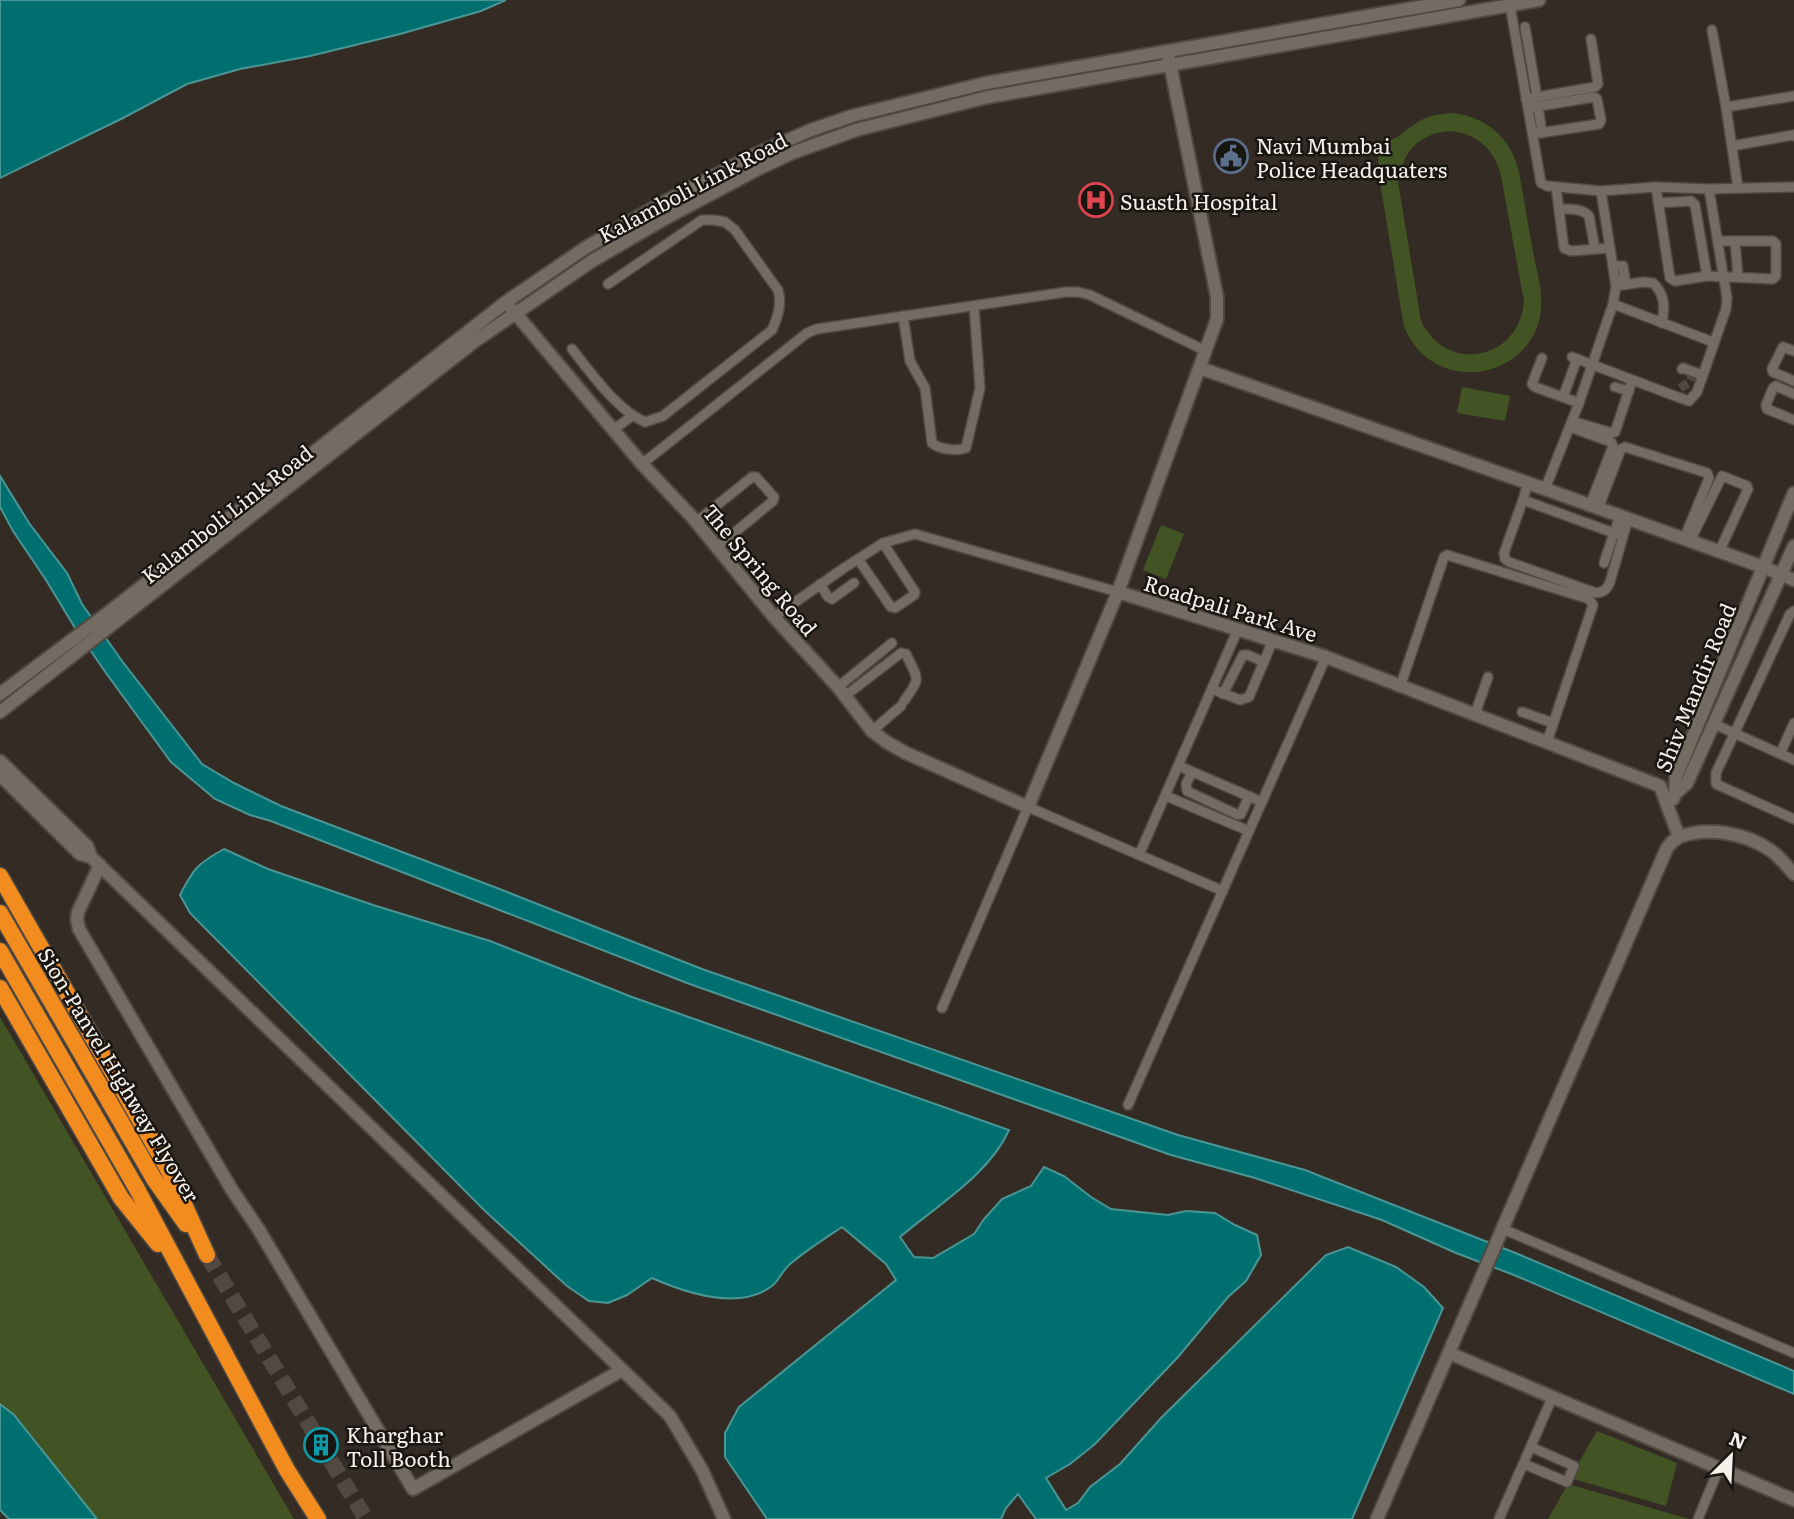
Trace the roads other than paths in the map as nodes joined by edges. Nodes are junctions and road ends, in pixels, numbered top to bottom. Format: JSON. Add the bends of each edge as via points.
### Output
{"nodes":[{"id":1,"x":1459,"y":0,"type":"edge"},
{"id":2,"x":1539,"y":0,"type":"edge"},
{"id":3,"x":1510,"y":5,"type":"junction"},
{"id":4,"x":1525,"y":27,"type":"dead end"},
{"id":5,"x":1712,"y":30,"type":"dead end"},
{"id":6,"x":1591,"y":39,"type":"dead end"},
{"id":7,"x":1529,"y":50,"type":"junction"},
{"id":8,"x":1518,"y":51,"type":"junction"},
{"id":9,"x":1167,"y":52,"type":"junction"},
{"id":10,"x":1170,"y":66,"type":"junction"},
{"id":11,"x":1794,"y":96,"type":"edge"},
{"id":12,"x":1532,"y":102,"type":"junction"},
{"id":13,"x":1726,"y":107,"type":"junction"},
{"id":14,"x":1537,"y":134,"type":"junction"},
{"id":15,"x":1794,"y":136,"type":"edge"},
{"id":16,"x":1732,"y":146,"type":"junction"},
{"id":17,"x":1556,"y":187,"type":"junction"},
{"id":18,"x":1656,"y":187,"type":"junction"},
{"id":19,"x":1794,"y":187,"type":"edge"},
{"id":20,"x":1738,"y":188,"type":"junction"},
{"id":21,"x":1709,"y":189,"type":"junction"},
{"id":22,"x":1601,"y":191,"type":"junction"},
{"id":23,"x":1658,"y":203,"type":"junction"},
{"id":24,"x":1559,"y":209,"type":"junction"},
{"id":25,"x":1718,"y":241,"type":"junction"},
{"id":26,"x":1735,"y":241,"type":"junction"},
{"id":27,"x":1610,"y":248,"type":"junction"},
{"id":28,"x":1595,"y":249,"type":"junction"},
{"id":29,"x":1707,"y":276,"type":"junction"},
{"id":30,"x":1724,"y":276,"type":"junction"},
{"id":31,"x":1738,"y":277,"type":"junction"},
{"id":32,"x":1616,"y":283,"type":"junction"},
{"id":33,"x":608,"y":284,"type":"dead end"},
{"id":34,"x":506,"y":302,"type":"junction"},
{"id":35,"x":1613,"y":304,"type":"junction"},
{"id":36,"x":974,"y":306,"type":"junction"},
{"id":37,"x":515,"y":314,"type":"junction"},
{"id":38,"x":903,"y":316,"type":"junction"},
{"id":39,"x":1662,"y":323,"type":"junction"},
{"id":40,"x":1713,"y":342,"type":"junction"},
{"id":41,"x":572,"y":349,"type":"dead end"},
{"id":42,"x":1206,"y":351,"type":"junction"},
{"id":43,"x":1794,"y":351,"type":"edge"},
{"id":44,"x":1542,"y":358,"type":"dead end"},
{"id":45,"x":1592,"y":365,"type":"junction"},
{"id":46,"x":1200,"y":368,"type":"junction"},
{"id":47,"x":1682,"y":369,"type":"dead end"},
{"id":48,"x":1696,"y":374,"type":"junction"},
{"id":49,"x":597,"y":381,"type":"junction"},
{"id":50,"x":1632,"y":381,"type":"junction"},
{"id":51,"x":1794,"y":381,"type":"edge"},
{"id":52,"x":1615,"y":387,"type":"dead end"},
{"id":53,"x":1629,"y":391,"type":"junction"},
{"id":54,"x":582,"y":393,"type":"junction"},
{"id":55,"x":1794,"y":394,"type":"edge"},
{"id":56,"x":1563,"y":397,"type":"junction"},
{"id":57,"x":1579,"y":403,"type":"junction"},
{"id":58,"x":632,"y":416,"type":"junction"},
{"id":59,"x":1794,"y":420,"type":"edge"},
{"id":60,"x":1571,"y":424,"type":"junction"},
{"id":61,"x":614,"y":430,"type":"junction"},
{"id":62,"x":642,"y":464,"type":"junction"},
{"id":63,"x":1528,"y":483,"type":"junction"},
{"id":64,"x":1545,"y":489,"type":"junction"},
{"id":65,"x":1794,"y":493,"type":"edge"},
{"id":66,"x":1523,"y":500,"type":"junction"},
{"id":67,"x":1594,"y":507,"type":"junction"},
{"id":68,"x":709,"y":512,"type":"junction"},
{"id":69,"x":1624,"y":518,"type":"junction"},
{"id":70,"x":696,"y":522,"type":"junction"},
{"id":71,"x":1619,"y":534,"type":"junction"},
{"id":72,"x":730,"y":537,"type":"junction"},
{"id":73,"x":1687,"y":540,"type":"junction"},
{"id":74,"x":883,"y":543,"type":"junction"},
{"id":75,"x":1794,"y":546,"type":"edge"},
{"id":76,"x":716,"y":547,"type":"junction"},
{"id":77,"x":1719,"y":552,"type":"junction"},
{"id":78,"x":858,"y":559,"type":"junction"},
{"id":79,"x":1604,"y":563,"type":"dead end"},
{"id":80,"x":1763,"y":567,"type":"junction"},
{"id":81,"x":844,"y":568,"type":"junction"},
{"id":82,"x":1781,"y":575,"type":"junction"},
{"id":83,"x":1794,"y":580,"type":"edge"},
{"id":84,"x":820,"y":584,"type":"junction"},
{"id":85,"x":1118,"y":592,"type":"junction"},
{"id":86,"x":1794,"y":611,"type":"edge"},
{"id":87,"x":774,"y":617,"type":"junction"},
{"id":88,"x":108,"y":621,"type":"junction"},
{"id":89,"x":1238,"y":629,"type":"junction"},
{"id":90,"x":1273,"y":640,"type":"junction"},
{"id":91,"x":892,"y":643,"type":"dead end"},
{"id":92,"x":1325,"y":657,"type":"junction"},
{"id":93,"x":1264,"y":662,"type":"junction"},
{"id":94,"x":51,"y":665,"type":"junction"},
{"id":95,"x":1488,"y":677,"type":"dead end"},
{"id":96,"x":1400,"y":687,"type":"junction"},
{"id":97,"x":1212,"y":689,"type":"junction"},
{"id":98,"x":841,"y":692,"type":"junction"},
{"id":99,"x":1,"y":694,"type":"edge"},
{"id":100,"x":1223,"y":694,"type":"junction"},
{"id":101,"x":11,"y":704,"type":"junction"},
{"id":102,"x":0,"y":712,"type":"edge"},
{"id":103,"x":1522,"y":712,"type":"dead end"},
{"id":104,"x":1475,"y":714,"type":"junction"},
{"id":105,"x":1553,"y":723,"type":"junction"},
{"id":106,"x":1794,"y":723,"type":"edge"},
{"id":107,"x":1714,"y":724,"type":"junction"},
{"id":108,"x":872,"y":731,"type":"junction"},
{"id":109,"x":1734,"y":734,"type":"junction"},
{"id":110,"x":1547,"y":742,"type":"junction"},
{"id":111,"x":1780,"y":754,"type":"junction"},
{"id":112,"x":1794,"y":760,"type":"edge"},
{"id":113,"x":0,"y":761,"type":"edge"},
{"id":114,"x":1179,"y":766,"type":"junction"},
{"id":115,"x":1192,"y":772,"type":"junction"},
{"id":116,"x":0,"y":775,"type":"edge"},
{"id":117,"x":1675,"y":794,"type":"junction"},
{"id":118,"x":1166,"y":796,"type":"junction"},
{"id":119,"x":1249,"y":796,"type":"junction"},
{"id":120,"x":1262,"y":802,"type":"junction"},
{"id":121,"x":1028,"y":807,"type":"junction"},
{"id":122,"x":1668,"y":808,"type":"junction"},
{"id":123,"x":1794,"y":819,"type":"edge"},
{"id":124,"x":1249,"y":831,"type":"junction"},
{"id":125,"x":1679,"y":837,"type":"junction"},
{"id":126,"x":1139,"y":855,"type":"junction"},
{"id":127,"x":96,"y":861,"type":"junction"},
{"id":128,"x":1792,"y":866,"type":"edge"},
{"id":129,"x":0,"y":876,"type":"edge"},
{"id":130,"x":1223,"y":891,"type":"junction"},
{"id":131,"x":0,"y":913,"type":"edge"},
{"id":132,"x":0,"y":951,"type":"edge"},
{"id":133,"x":0,"y":988,"type":"edge"},
{"id":134,"x":942,"y":1008,"type":"dead end"},
{"id":135,"x":1128,"y":1105,"type":"dead end"},
{"id":136,"x":1502,"y":1232,"type":"junction"},
{"id":137,"x":179,"y":1270,"type":"junction"},
{"id":138,"x":1449,"y":1353,"type":"junction"},
{"id":139,"x":1794,"y":1353,"type":"edge"},
{"id":140,"x":622,"y":1370,"type":"junction"},
{"id":141,"x":1552,"y":1398,"type":"junction"},
{"id":142,"x":1531,"y":1447,"type":"junction"},
{"id":143,"x":1543,"y":1452,"type":"junction"},
{"id":144,"x":1524,"y":1464,"type":"junction"},
{"id":145,"x":1719,"y":1468,"type":"junction"},
{"id":146,"x":1536,"y":1469,"type":"junction"},
{"id":147,"x":1794,"y":1500,"type":"edge"},
{"id":148,"x":318,"y":1519,"type":"edge"},
{"id":149,"x":724,"y":1519,"type":"edge"},
{"id":150,"x":1377,"y":1519,"type":"edge"},
{"id":151,"x":1499,"y":1519,"type":"edge"},
{"id":152,"x":1698,"y":1519,"type":"edge"}],
"edges":[{"from":1,"to":9,"type":"street","name":"Kalamboli Link Road"},
{"from":2,"to":3,"type":"street","name":"Kalamboli Link Road"},
{"from":3,"to":8,"type":"street"},
{"from":3,"to":10,"type":"street","name":"Kalamboli Link Road"},
{"from":4,"to":7,"type":"street"},
{"from":5,"to":13,"type":"street"},
{"from":6,"to":12,"type":"street","via":[[1598,84]]},
{"from":7,"to":8,"type":"street"},
{"from":7,"to":12,"type":"street"},
{"from":8,"to":12,"type":"street"},
{"from":9,"to":10,"type":"street"},
{"from":9,"to":34,"type":"street","name":"Kalamboli Link Road","via":[[986,83],[833,122],[754,155],[657,206],[584,248]]},
{"from":10,"to":37,"type":"street","name":"Kalamboli Link Road","via":[[988,97],[838,135],[760,168],[664,219]]},
{"from":10,"to":42,"type":"street","via":[[1217,297],[1217,319]]},
{"from":11,"to":13,"type":"street"},
{"from":12,"to":14,"type":"street"},
{"from":12,"to":14,"type":"street","via":[[1594,97],[1601,120]]},
{"from":13,"to":16,"type":"street"},
{"from":14,"to":17,"type":"street","via":[[1541,183]]},
{"from":15,"to":16,"type":"street"},
{"from":16,"to":20,"type":"street"},
{"from":17,"to":22,"type":"street"},
{"from":17,"to":24,"type":"street"},
{"from":18,"to":21,"type":"street"},
{"from":18,"to":22,"type":"street"},
{"from":18,"to":23,"type":"street"},
{"from":19,"to":20,"type":"street"},
{"from":20,"to":21,"type":"street"},
{"from":21,"to":25,"type":"street"},
{"from":22,"to":27,"type":"street"},
{"from":23,"to":29,"type":"street","via":[[1692,201],[1695,205]]},
{"from":23,"to":29,"type":"street","via":[[1670,278]]},
{"from":24,"to":28,"type":"street","via":[[1586,212]]},
{"from":24,"to":28,"type":"street","via":[[1564,248]]},
{"from":25,"to":26,"type":"street"},
{"from":25,"to":30,"type":"street"},
{"from":26,"to":31,"type":"street"},
{"from":26,"to":31,"type":"street","via":[[1776,244],[1773,279]]},
{"from":27,"to":28,"type":"street"},
{"from":27,"to":32,"type":"street"},
{"from":29,"to":30,"type":"street"},
{"from":30,"to":31,"type":"street"},
{"from":30,"to":40,"type":"street","via":[[1726,309]]},
{"from":32,"to":35,"type":"street"},
{"from":32,"to":39,"type":"street","via":[[1653,283],[1661,292]]},
{"from":33,"to":58,"type":"street","via":[[702,220],[714,220],[735,230],[778,290],[780,300],[772,330],[663,416],[645,422]]},
{"from":34,"to":37,"type":"street","name":"The Spring Road"},
{"from":34,"to":88,"type":"street","name":"Kalamboli Link Road"},
{"from":35,"to":39,"type":"street"},
{"from":35,"to":45,"type":"street"},
{"from":36,"to":38,"type":"street"},
{"from":36,"to":38,"type":"street","via":[[980,388],[966,448],[960,450],[932,443],[925,388],[910,361]]},
{"from":36,"to":42,"type":"street","via":[[1078,292]]},
{"from":37,"to":54,"type":"street","name":"The Spring Road"},
{"from":37,"to":88,"type":"street","name":"Kalamboli Link Road"},
{"from":38,"to":62,"type":"street","via":[[807,333]]},
{"from":39,"to":40,"type":"street"},
{"from":40,"to":48,"type":"street"},
{"from":41,"to":49,"type":"street"},
{"from":42,"to":46,"type":"street"},
{"from":43,"to":51,"type":"street","via":[[1783,347],[1772,369]]},
{"from":44,"to":56,"type":"street","via":[[1532,384]]},
{"from":45,"to":50,"type":"street"},
{"from":45,"to":56,"type":"street","via":[[1575,358]]},
{"from":45,"to":57,"type":"street"},
{"from":46,"to":63,"type":"street"},
{"from":46,"to":85,"type":"street"},
{"from":47,"to":48,"type":"street"},
{"from":48,"to":50,"type":"street","via":[[1697,392],[1689,401],[1659,385]]},
{"from":49,"to":54,"type":"street"},
{"from":49,"to":58,"type":"street"},
{"from":50,"to":53,"type":"street"},
{"from":52,"to":53,"type":"street"},
{"from":53,"to":60,"type":"street","via":[[1615,432]]},
{"from":54,"to":61,"type":"street","name":"The Spring Road"},
{"from":55,"to":59,"type":"street","via":[[1776,386],[1766,405]]},
{"from":56,"to":57,"type":"street"},
{"from":57,"to":60,"type":"street"},
{"from":58,"to":61,"type":"street"},
{"from":60,"to":64,"type":"street"},
{"from":60,"to":67,"type":"street","via":[[1614,446]]},
{"from":61,"to":62,"type":"street","name":"The Spring Road"},
{"from":62,"to":70,"type":"street","name":"The Spring Road"},
{"from":63,"to":64,"type":"street"},
{"from":63,"to":66,"type":"street"},
{"from":64,"to":67,"type":"street"},
{"from":65,"to":80,"type":"street","name":"Shiv Mandir Road"},
{"from":66,"to":71,"type":"street"},
{"from":66,"to":71,"type":"street","via":[[1505,559],[1596,593],[1603,593],[1610,582]]},
{"from":67,"to":69,"type":"street"},
{"from":67,"to":73,"type":"street","via":[[1625,447],[1707,473]]},
{"from":68,"to":70,"type":"street"},
{"from":68,"to":72,"type":"street"},
{"from":68,"to":72,"type":"street","via":[[752,477],[774,497]]},
{"from":69,"to":71,"type":"street"},
{"from":69,"to":73,"type":"street"},
{"from":70,"to":76,"type":"street","name":"The Spring Road"},
{"from":71,"to":79,"type":"street"},
{"from":72,"to":76,"type":"street"},
{"from":73,"to":77,"type":"street"},
{"from":73,"to":77,"type":"street","via":[[1722,476],[1748,489]]},
{"from":74,"to":78,"type":"street","name":"Roadpali Park Ave"},
{"from":74,"to":78,"type":"street","via":[[915,592],[895,608]]},
{"from":74,"to":85,"type":"street","name":"Roadpali Park Ave","via":[[924,535]]},
{"from":75,"to":82,"type":"street","name":"Shiv Mandir Road"},
{"from":76,"to":87,"type":"street","name":"The Spring Road"},
{"from":77,"to":80,"type":"street"},
{"from":78,"to":81,"type":"street","name":"Roadpali Park Ave"},
{"from":80,"to":82,"type":"street"},
{"from":80,"to":117,"type":"street","name":"Shiv Mandir Road","via":[[1676,777]]},
{"from":81,"to":84,"type":"street","name":"Roadpali Park Ave"},
{"from":81,"to":84,"type":"street","via":[[856,585],[832,599]]},
{"from":82,"to":83,"type":"street"},
{"from":82,"to":107,"type":"street","name":"Shiv Mandir Road"},
{"from":84,"to":87,"type":"street","name":"Roadpali Park Ave"},
{"from":85,"to":89,"type":"street","name":"Roadpali Park Ave"},
{"from":85,"to":121,"type":"street"},
{"from":86,"to":109,"type":"street"},
{"from":87,"to":98,"type":"street","name":"The Spring Road"},
{"from":88,"to":94,"type":"street","name":"Kalamboli Link Road"},
{"from":89,"to":90,"type":"street","name":"Roadpali Park Ave"},
{"from":89,"to":97,"type":"street"},
{"from":90,"to":92,"type":"street","name":"Roadpali Park Ave"},
{"from":90,"to":93,"type":"street"},
{"from":91,"to":98,"type":"street"},
{"from":92,"to":96,"type":"street","name":"Roadpali Park Ave"},
{"from":92,"to":120,"type":"street"},
{"from":93,"to":100,"type":"street","via":[[1243,655]]},
{"from":93,"to":100,"type":"street","via":[[1249,697],[1240,701]]},
{"from":94,"to":99,"type":"street","name":"Kalamboli Link Road"},
{"from":94,"to":101,"type":"street","name":"Kalamboli Link Road"},
{"from":95,"to":104,"type":"street"},
{"from":96,"to":104,"type":"street","name":"Roadpali Park Ave"},
{"from":96,"to":105,"type":"street","via":[[1447,555],[1589,599],[1593,605]]},
{"from":97,"to":100,"type":"street"},
{"from":97,"to":114,"type":"street"},
{"from":98,"to":108,"type":"street","name":"The Spring Road"},
{"from":98,"to":108,"type":"street","via":[[906,654],[917,685]]},
{"from":99,"to":101,"type":"street"},
{"from":101,"to":102,"type":"street","name":"Kalamboli Link Road"},
{"from":103,"to":105,"type":"street"},
{"from":104,"to":110,"type":"street","name":"Roadpali Park Ave"},
{"from":105,"to":110,"type":"street"},
{"from":106,"to":111,"type":"street"},
{"from":107,"to":109,"type":"street"},
{"from":107,"to":117,"type":"street","name":"Shiv Mandir Road","via":[[1687,783]]},
{"from":108,"to":121,"type":"street","name":"The Spring Road","via":[[906,753]]},
{"from":109,"to":111,"type":"street"},
{"from":109,"to":123,"type":"street","via":[[1716,773],[1716,784]]},
{"from":110,"to":122,"type":"street","name":"Roadpali Park Ave","via":[[1660,786]]},
{"from":111,"to":112,"type":"street"},
{"from":113,"to":127,"type":"street","via":[[87,846]]},
{"from":114,"to":115,"type":"street"},
{"from":114,"to":118,"type":"street"},
{"from":115,"to":119,"type":"street"},
{"from":115,"to":119,"type":"street","via":[[1187,791],[1238,815]]},
{"from":116,"to":127,"type":"street","via":[[80,854]]},
{"from":117,"to":122,"type":"street"},
{"from":118,"to":124,"type":"street"},
{"from":118,"to":126,"type":"street"},
{"from":119,"to":120,"type":"street"},
{"from":120,"to":124,"type":"street"},
{"from":121,"to":126,"type":"street"},
{"from":121,"to":134,"type":"street"},
{"from":122,"to":125,"type":"street","name":"Roadpali Park Ave"},
{"from":124,"to":130,"type":"street"},
{"from":125,"to":128,"type":"street","via":[[1698,832],[1736,836],[1760,844]]},
{"from":125,"to":136,"type":"street","via":[[1667,848]]},
{"from":126,"to":130,"type":"street"},
{"from":127,"to":140,"type":"street"},
{"from":127,"to":140,"type":"street","via":[[78,912],[79,929],[414,1489]]},
{"from":129,"to":131,"type":"highway","name":"Sion-Panvel Highway Flyover","via":[[169,1171],[207,1255],[154,1180]]},
{"from":130,"to":135,"type":"street"},
{"from":132,"to":137,"type":"highway","name":"Sion-Panvel Highway Flyover"},
{"from":133,"to":137,"type":"highway","via":[[121,1198]]},
{"from":136,"to":138,"type":"street"},
{"from":136,"to":139,"type":"street"},
{"from":137,"to":148,"type":"highway"},
{"from":138,"to":141,"type":"street"},
{"from":138,"to":150,"type":"street"},
{"from":140,"to":149,"type":"street","via":[[670,1416]]},
{"from":141,"to":142,"type":"street"},
{"from":141,"to":145,"type":"street"},
{"from":142,"to":143,"type":"street"},
{"from":142,"to":144,"type":"street"},
{"from":143,"to":146,"type":"street"},
{"from":143,"to":146,"type":"street","via":[[1574,1466],[1567,1482]]},
{"from":144,"to":146,"type":"street"},
{"from":144,"to":151,"type":"street"},
{"from":145,"to":147,"type":"street"},
{"from":145,"to":152,"type":"street"}]}
